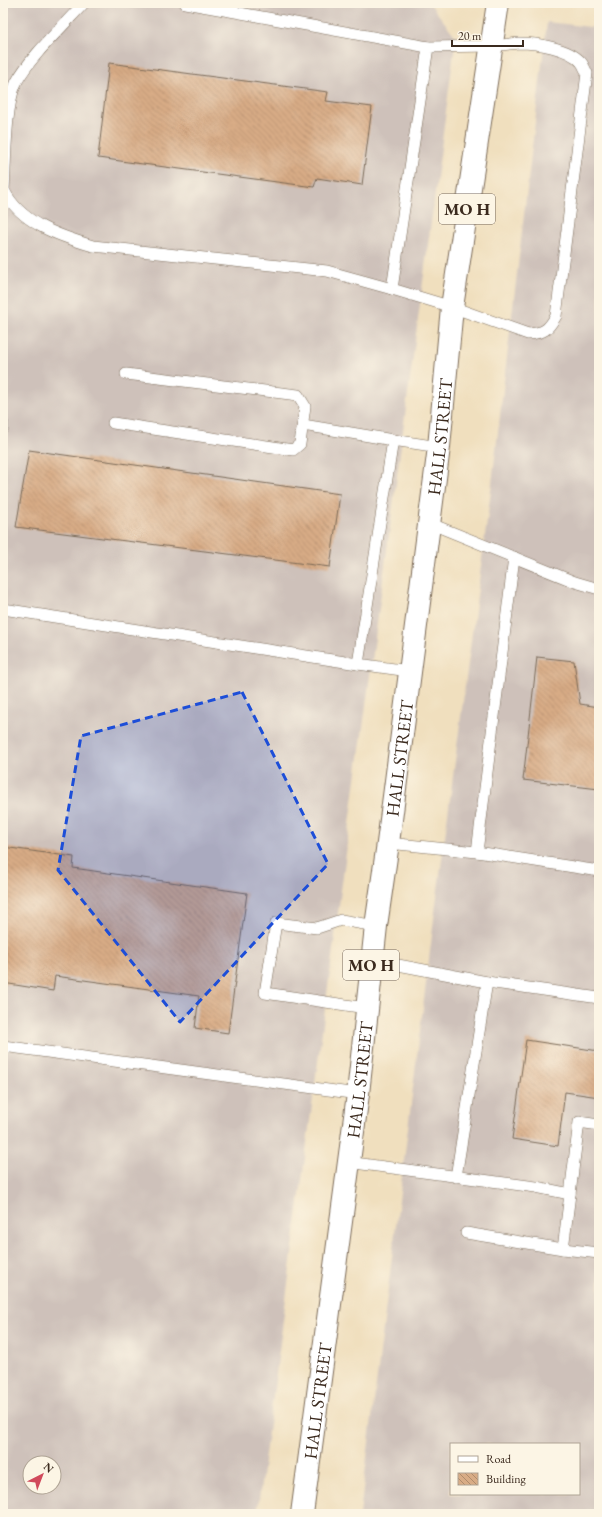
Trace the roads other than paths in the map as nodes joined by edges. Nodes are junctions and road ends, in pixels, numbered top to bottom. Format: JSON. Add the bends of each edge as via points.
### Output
{"nodes":[{"id":1,"x":84,"y":3,"type":"edge"},
{"id":2,"x":185,"y":3,"type":"edge"},
{"id":3,"x":498,"y":3,"type":"edge"},
{"id":4,"x":492,"y":46,"type":"junction"},
{"id":5,"x":428,"y":47,"type":"junction"},
{"id":6,"x":392,"y":289,"type":"junction"},
{"id":7,"x":452,"y":306,"type":"junction"},
{"id":8,"x":126,"y":374,"type":"dead end"},
{"id":9,"x":113,"y":423,"type":"dead end"},
{"id":10,"x":3,"y":424,"type":"edge"},
{"id":11,"x":303,"y":425,"type":"junction"},
{"id":12,"x":3,"y":428,"type":"edge"},
{"id":13,"x":393,"y":440,"type":"junction"},
{"id":14,"x":439,"y":447,"type":"junction"},
{"id":15,"x":429,"y":523,"type":"junction"},
{"id":16,"x":514,"y":557,"type":"junction"},
{"id":17,"x":599,"y":589,"type":"edge"},
{"id":18,"x":3,"y":609,"type":"edge"},
{"id":19,"x":358,"y":664,"type":"junction"},
{"id":20,"x":409,"y":672,"type":"junction"},
{"id":21,"x":388,"y":843,"type":"junction"},
{"id":22,"x":477,"y":852,"type":"junction"},
{"id":23,"x":599,"y":870,"type":"edge"},
{"id":24,"x":376,"y":926,"type":"junction"},
{"id":25,"x":372,"y":960,"type":"junction"},
{"id":26,"x":487,"y":982,"type":"junction"},
{"id":27,"x":599,"y":998,"type":"edge"},
{"id":28,"x":366,"y":1008,"type":"junction"},
{"id":29,"x":3,"y":1046,"type":"edge"},
{"id":30,"x":358,"y":1094,"type":"junction"},
{"id":31,"x":599,"y":1125,"type":"edge"},
{"id":32,"x":347,"y":1162,"type":"junction"},
{"id":33,"x":456,"y":1176,"type":"junction"},
{"id":34,"x":570,"y":1194,"type":"junction"},
{"id":35,"x":466,"y":1233,"type":"dead end"},
{"id":36,"x":563,"y":1249,"type":"junction"},
{"id":37,"x":599,"y":1254,"type":"edge"},
{"id":38,"x":302,"y":1514,"type":"edge"}],
"edges":[{"from":1,"to":6,"type":"lane","via":[[24,70],[16,84],[10,105],[4,190],[9,201],[35,223],[69,239],[93,246],[327,271]]},
{"from":2,"to":5,"type":"lane"},
{"from":3,"to":4,"type":"main road","name":"HALL STREET","number":"MO H"},
{"from":4,"to":5,"type":"lane"},
{"from":4,"to":7,"type":"main road","name":"HALL STREET","number":"MO H"},
{"from":4,"to":7,"type":"lane","via":[[532,43],[558,49],[581,62],[587,73],[556,316],[550,326],[540,333],[528,334]]},
{"from":5,"to":6,"type":"lane"},
{"from":6,"to":7,"type":"lane"},
{"from":7,"to":14,"type":"main road","name":"HALL STREET","number":"MO H"},
{"from":8,"to":11,"type":"lane","via":[[298,395],[305,406]]},
{"from":9,"to":11,"type":"lane","via":[[293,450],[300,444]]},
{"from":10,"to":12,"type":"lane"},
{"from":11,"to":13,"type":"lane"},
{"from":13,"to":14,"type":"lane"},
{"from":13,"to":19,"type":"lane"},
{"from":14,"to":15,"type":"main road","name":"HALL STREET","number":"MO H"},
{"from":15,"to":16,"type":"lane"},
{"from":15,"to":20,"type":"main road","name":"HALL STREET","number":"MO H"},
{"from":16,"to":17,"type":"lane"},
{"from":16,"to":22,"type":"lane"},
{"from":18,"to":19,"type":"lane"},
{"from":19,"to":20,"type":"lane"},
{"from":20,"to":21,"type":"main road","name":"HALL STREET","number":"MO H"},
{"from":21,"to":22,"type":"lane"},
{"from":21,"to":24,"type":"main road","name":"HALL STREET","number":"MO H"},
{"from":22,"to":23,"type":"lane"},
{"from":24,"to":25,"type":"main road","name":"HALL STREET","number":"MO H"},
{"from":24,"to":28,"type":"lane","via":[[341,920],[317,928],[276,923],[265,993]]},
{"from":25,"to":26,"type":"lane"},
{"from":25,"to":28,"type":"main road","name":"HALL STREET","number":"MO H"},
{"from":26,"to":27,"type":"lane"},
{"from":26,"to":33,"type":"lane"},
{"from":28,"to":30,"type":"main road","name":"HALL STREET","number":"MO H"},
{"from":29,"to":30,"type":"lane"},
{"from":30,"to":32,"type":"main road","name":"HALL STREET","number":"MO H"},
{"from":31,"to":34,"type":"lane","via":[[579,1122]]},
{"from":32,"to":33,"type":"lane"},
{"from":32,"to":38,"type":"main road","name":"HALL STREET","number":"MO H"},
{"from":33,"to":34,"type":"lane"},
{"from":34,"to":36,"type":"lane"},
{"from":35,"to":36,"type":"lane"},
{"from":36,"to":37,"type":"lane"}]}
